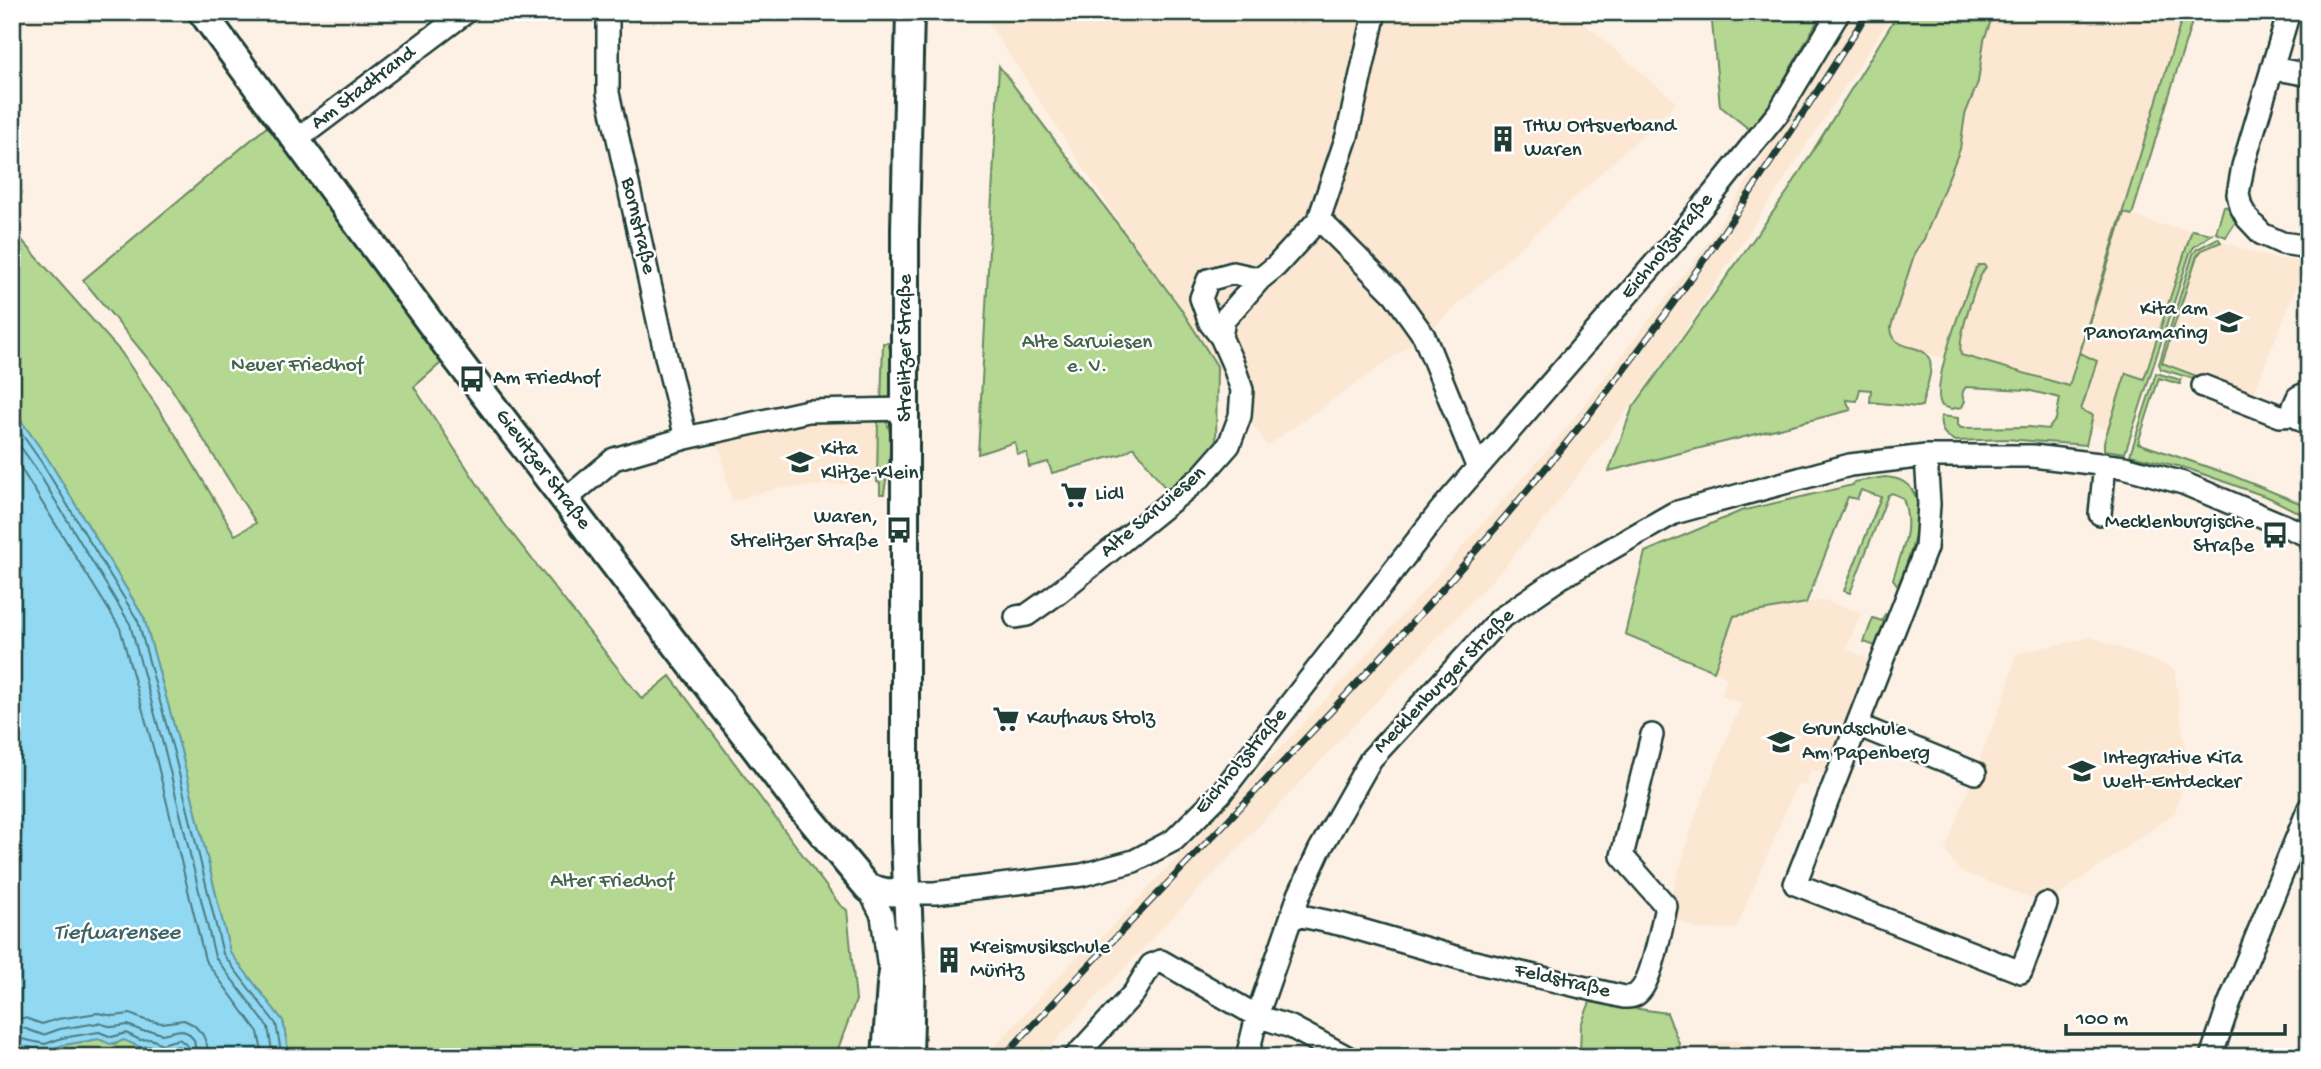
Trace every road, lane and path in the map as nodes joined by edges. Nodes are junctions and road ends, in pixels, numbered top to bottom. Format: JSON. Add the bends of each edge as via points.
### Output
{"nodes":[{"id":1,"x":202,"y":12,"type":"edge"},
{"id":2,"x":466,"y":12,"type":"edge"},
{"id":3,"x":608,"y":12,"type":"edge"},
{"id":4,"x":910,"y":12,"type":"edge"},
{"id":5,"x":1375,"y":12,"type":"edge"},
{"id":6,"x":1839,"y":12,"type":"edge"},
{"id":7,"x":2289,"y":12,"type":"edge"},
{"id":8,"x":2272,"y":68,"type":"junction"},
{"id":9,"x":2309,"y":75,"type":"edge"},
{"id":10,"x":296,"y":140,"type":"junction"},
{"id":11,"x":1319,"y":219,"type":"junction"},
{"id":12,"x":2309,"y":247,"type":"edge"},
{"id":13,"x":1260,"y":279,"type":"junction"},
{"id":14,"x":1221,"y":337,"type":"junction"},
{"id":15,"x":2203,"y":386,"type":"dead end"},
{"id":16,"x":2309,"y":393,"type":"edge"},
{"id":17,"x":905,"y":409,"type":"junction"},
{"id":18,"x":2302,"y":420,"type":"edge"},
{"id":19,"x":687,"y":438,"type":"junction"},
{"id":20,"x":1926,"y":456,"type":"junction"},
{"id":21,"x":2105,"y":464,"type":"junction"},
{"id":22,"x":1477,"y":466,"type":"junction"},
{"id":23,"x":565,"y":500,"type":"junction"},
{"id":24,"x":2100,"y":514,"type":"dead end"},
{"id":25,"x":2309,"y":536,"type":"edge"},
{"id":26,"x":1016,"y":617,"type":"dead end"},
{"id":27,"x":1857,"y":725,"type":"junction"},
{"id":28,"x":1653,"y":735,"type":"dead end"},
{"id":29,"x":1975,"y":773,"type":"dead end"},
{"id":30,"x":2309,"y":808,"type":"edge"},
{"id":31,"x":868,"y":888,"type":"junction"},
{"id":32,"x":907,"y":893,"type":"junction"},
{"id":33,"x":2046,"y":904,"type":"dead end"},
{"id":34,"x":1292,"y":914,"type":"junction"},
{"id":35,"x":891,"y":985,"type":"junction"},
{"id":36,"x":1257,"y":1016,"type":"junction"},
{"id":37,"x":887,"y":1057,"type":"edge"},
{"id":38,"x":909,"y":1057,"type":"edge"},
{"id":39,"x":1075,"y":1057,"type":"edge"},
{"id":40,"x":1247,"y":1057,"type":"edge"},
{"id":41,"x":1347,"y":1057,"type":"edge"},
{"id":42,"x":2211,"y":1057,"type":"edge"}],
"edges":[{"from":1,"to":10,"type":"main road","name":"Gievitzer Straße"},
{"from":2,"to":10,"type":"street","name":"Am Stadtrand"},
{"from":3,"to":19,"type":"street","name":"Bornstraße","via":[[608,93]]},
{"from":4,"to":17,"type":"main road","name":"Strelitzer Straße"},
{"from":5,"to":11,"type":"street","via":[[1347,136]]},
{"from":6,"to":22,"type":"street","name":"Eichholzstraße","via":[[1779,112],[1683,231]]},
{"from":7,"to":8,"type":"street"},
{"from":8,"to":9,"type":"street"},
{"from":8,"to":12,"type":"street","via":[[2238,194],[2247,218],[2262,234]]},
{"from":10,"to":23,"type":"main road","name":"Gievitzer Straße"},
{"from":11,"to":13,"type":"street"},
{"from":11,"to":22,"type":"street","via":[[1394,294],[1424,335]]},
{"from":13,"to":14,"type":"street","via":[[1224,320]]},
{"from":13,"to":14,"type":"street","name":"Alte Sarwiesen","via":[[1233,273],[1208,279],[1201,298]]},
{"from":14,"to":26,"type":"street","name":"Alte Sarwiesen","via":[[1242,390],[1240,416],[1229,445],[1200,478],[1058,593],[1027,615]]},
{"from":15,"to":18,"type":"street"},
{"from":16,"to":18,"type":"street","via":[[2295,401]]},
{"from":17,"to":19,"type":"street","via":[[808,411]]},
{"from":17,"to":32,"type":"main road","name":"Strelitzer Straße"},
{"from":19,"to":23,"type":"street","via":[[614,459]]},
{"from":20,"to":21,"type":"street","name":"Mecklenburger Straße","via":[[2033,456]]},
{"from":20,"to":27,"type":"street","via":[[1926,548]]},
{"from":20,"to":34,"type":"street","name":"Mecklenburger Straße","via":[[1850,466],[1674,513],[1560,578],[1500,619],[1371,759],[1319,851]]},
{"from":21,"to":24,"type":"street"},
{"from":21,"to":25,"type":"street","name":"Mecklenburger Straße","via":[[2183,483]]},
{"from":22,"to":32,"type":"street","name":"Eichholzstraße","via":[[1221,793],[1174,839],[1134,862],[1082,875]]},
{"from":23,"to":31,"type":"main road","name":"Gievitzer Straße"},
{"from":27,"to":29,"type":"street"},
{"from":27,"to":33,"type":"street","via":[[1795,884],[2021,972]]},
{"from":28,"to":34,"type":"street","name":"Feldstraße","via":[[1622,856],[1666,906],[1648,977],[1632,997]]},
{"from":30,"to":42,"type":"street"},
{"from":31,"to":32,"type":"main road"},
{"from":31,"to":35,"type":"street","via":[[882,915]]},
{"from":32,"to":35,"type":"main road"},
{"from":32,"to":38,"type":"main road"},
{"from":34,"to":36,"type":"street","name":"Mecklenburger Straße"},
{"from":35,"to":37,"type":"main road"},
{"from":36,"to":39,"type":"street","via":[[1161,961],[1151,965],[1134,993]]},
{"from":36,"to":40,"type":"street","name":"Mecklenburger Straße"},
{"from":36,"to":41,"type":"street","via":[[1291,1027]]}]}
